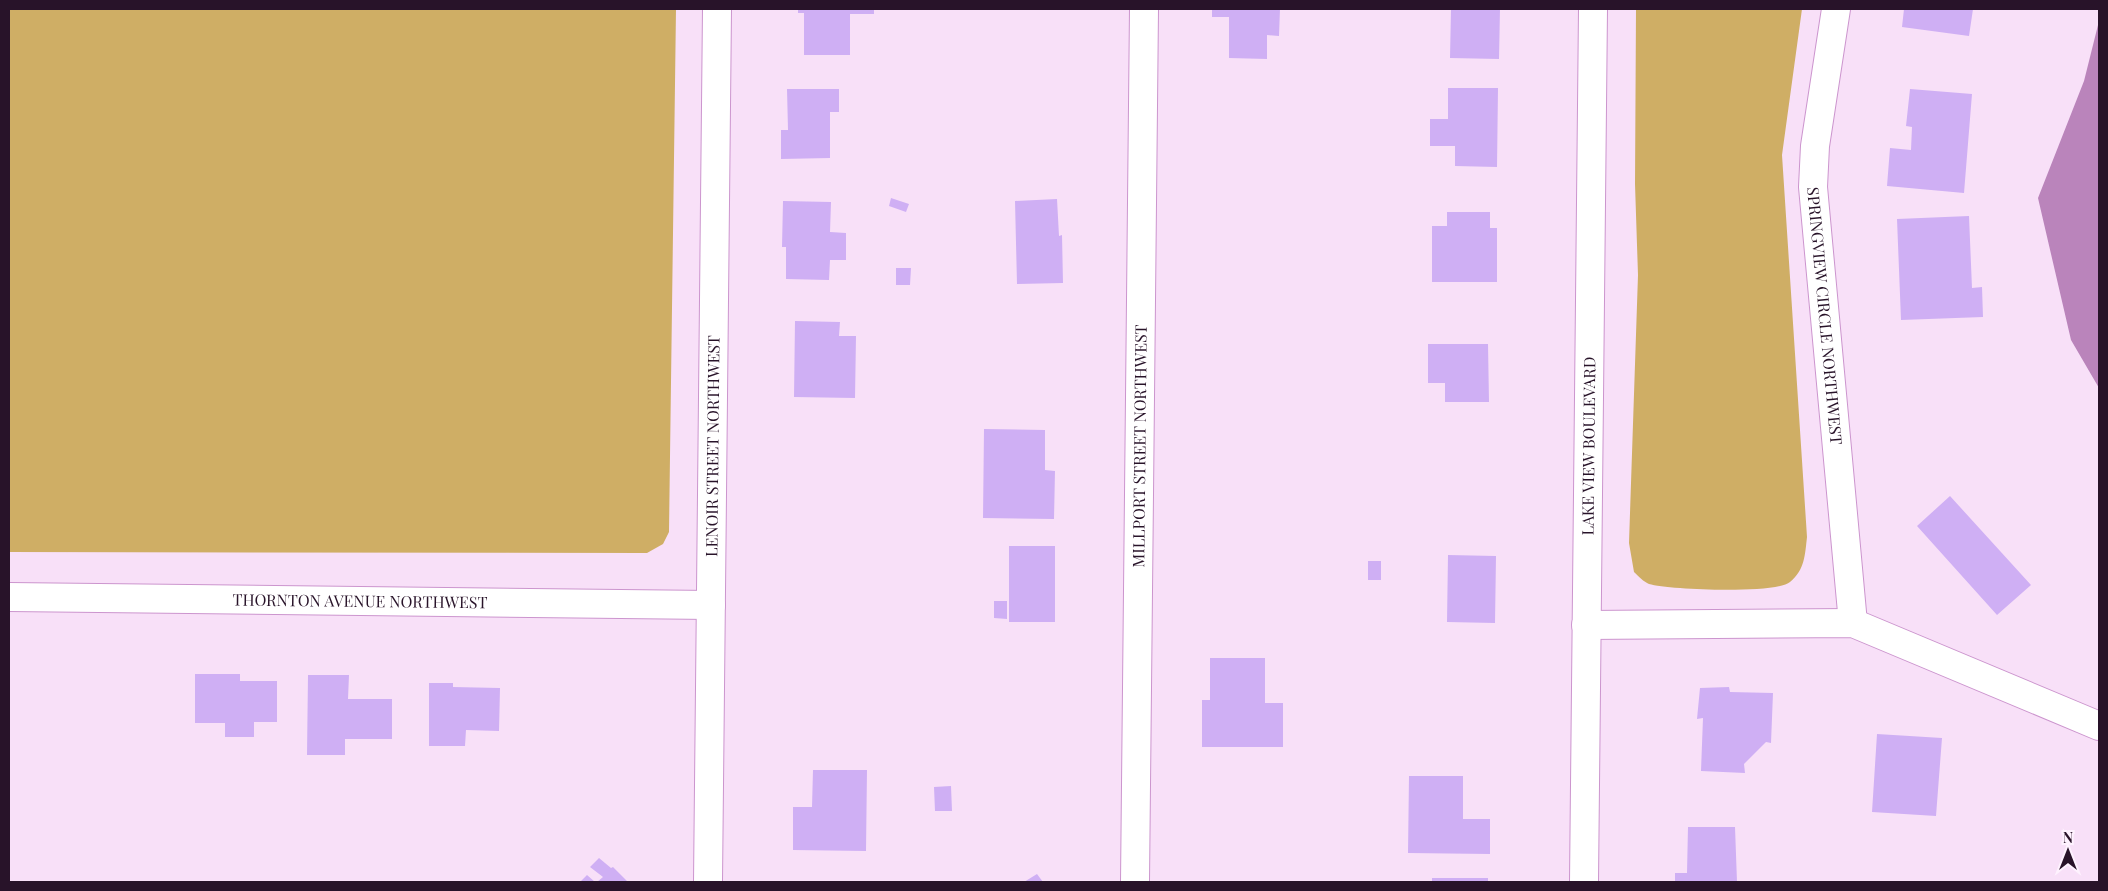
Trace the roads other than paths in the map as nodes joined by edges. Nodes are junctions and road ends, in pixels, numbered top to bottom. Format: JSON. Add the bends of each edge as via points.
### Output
{"nodes":[{"id":1,"x":717,"y":9,"type":"edge"},
{"id":2,"x":1144,"y":9,"type":"edge"},
{"id":3,"x":1593,"y":9,"type":"edge"},
{"id":4,"x":1836,"y":9,"type":"edge"},
{"id":5,"x":9,"y":597,"type":"edge"},
{"id":6,"x":710,"y":605,"type":"junction"},
{"id":7,"x":1853,"y":623,"type":"junction"},
{"id":8,"x":1586,"y":625,"type":"junction"},
{"id":9,"x":2099,"y":726,"type":"edge"},
{"id":10,"x":708,"y":882,"type":"edge"},
{"id":11,"x":1135,"y":882,"type":"edge"},
{"id":12,"x":1584,"y":882,"type":"edge"}],
"edges":[{"from":1,"to":6,"type":"street","name":"LENOIR STREET NORTHWEST"},
{"from":2,"to":11,"type":"street","name":"MILLPORT STREET NORTHWEST"},
{"from":3,"to":8,"type":"street","name":"LAKE VIEW BOULEVARD"},
{"from":4,"to":7,"type":"street","name":"SPRINGVIEW CIRCLE NORTHWEST","via":[[1815,146],[1813,188]]},
{"from":5,"to":6,"type":"street","name":"THORNTON AVENUE NORTHWEST"},
{"from":6,"to":10,"type":"street","name":"LENOIR STREET NORTHWEST"},
{"from":7,"to":8,"type":"street"},
{"from":7,"to":9,"type":"street"},
{"from":8,"to":12,"type":"street","name":"LAKE VIEW BOULEVARD"}]}
